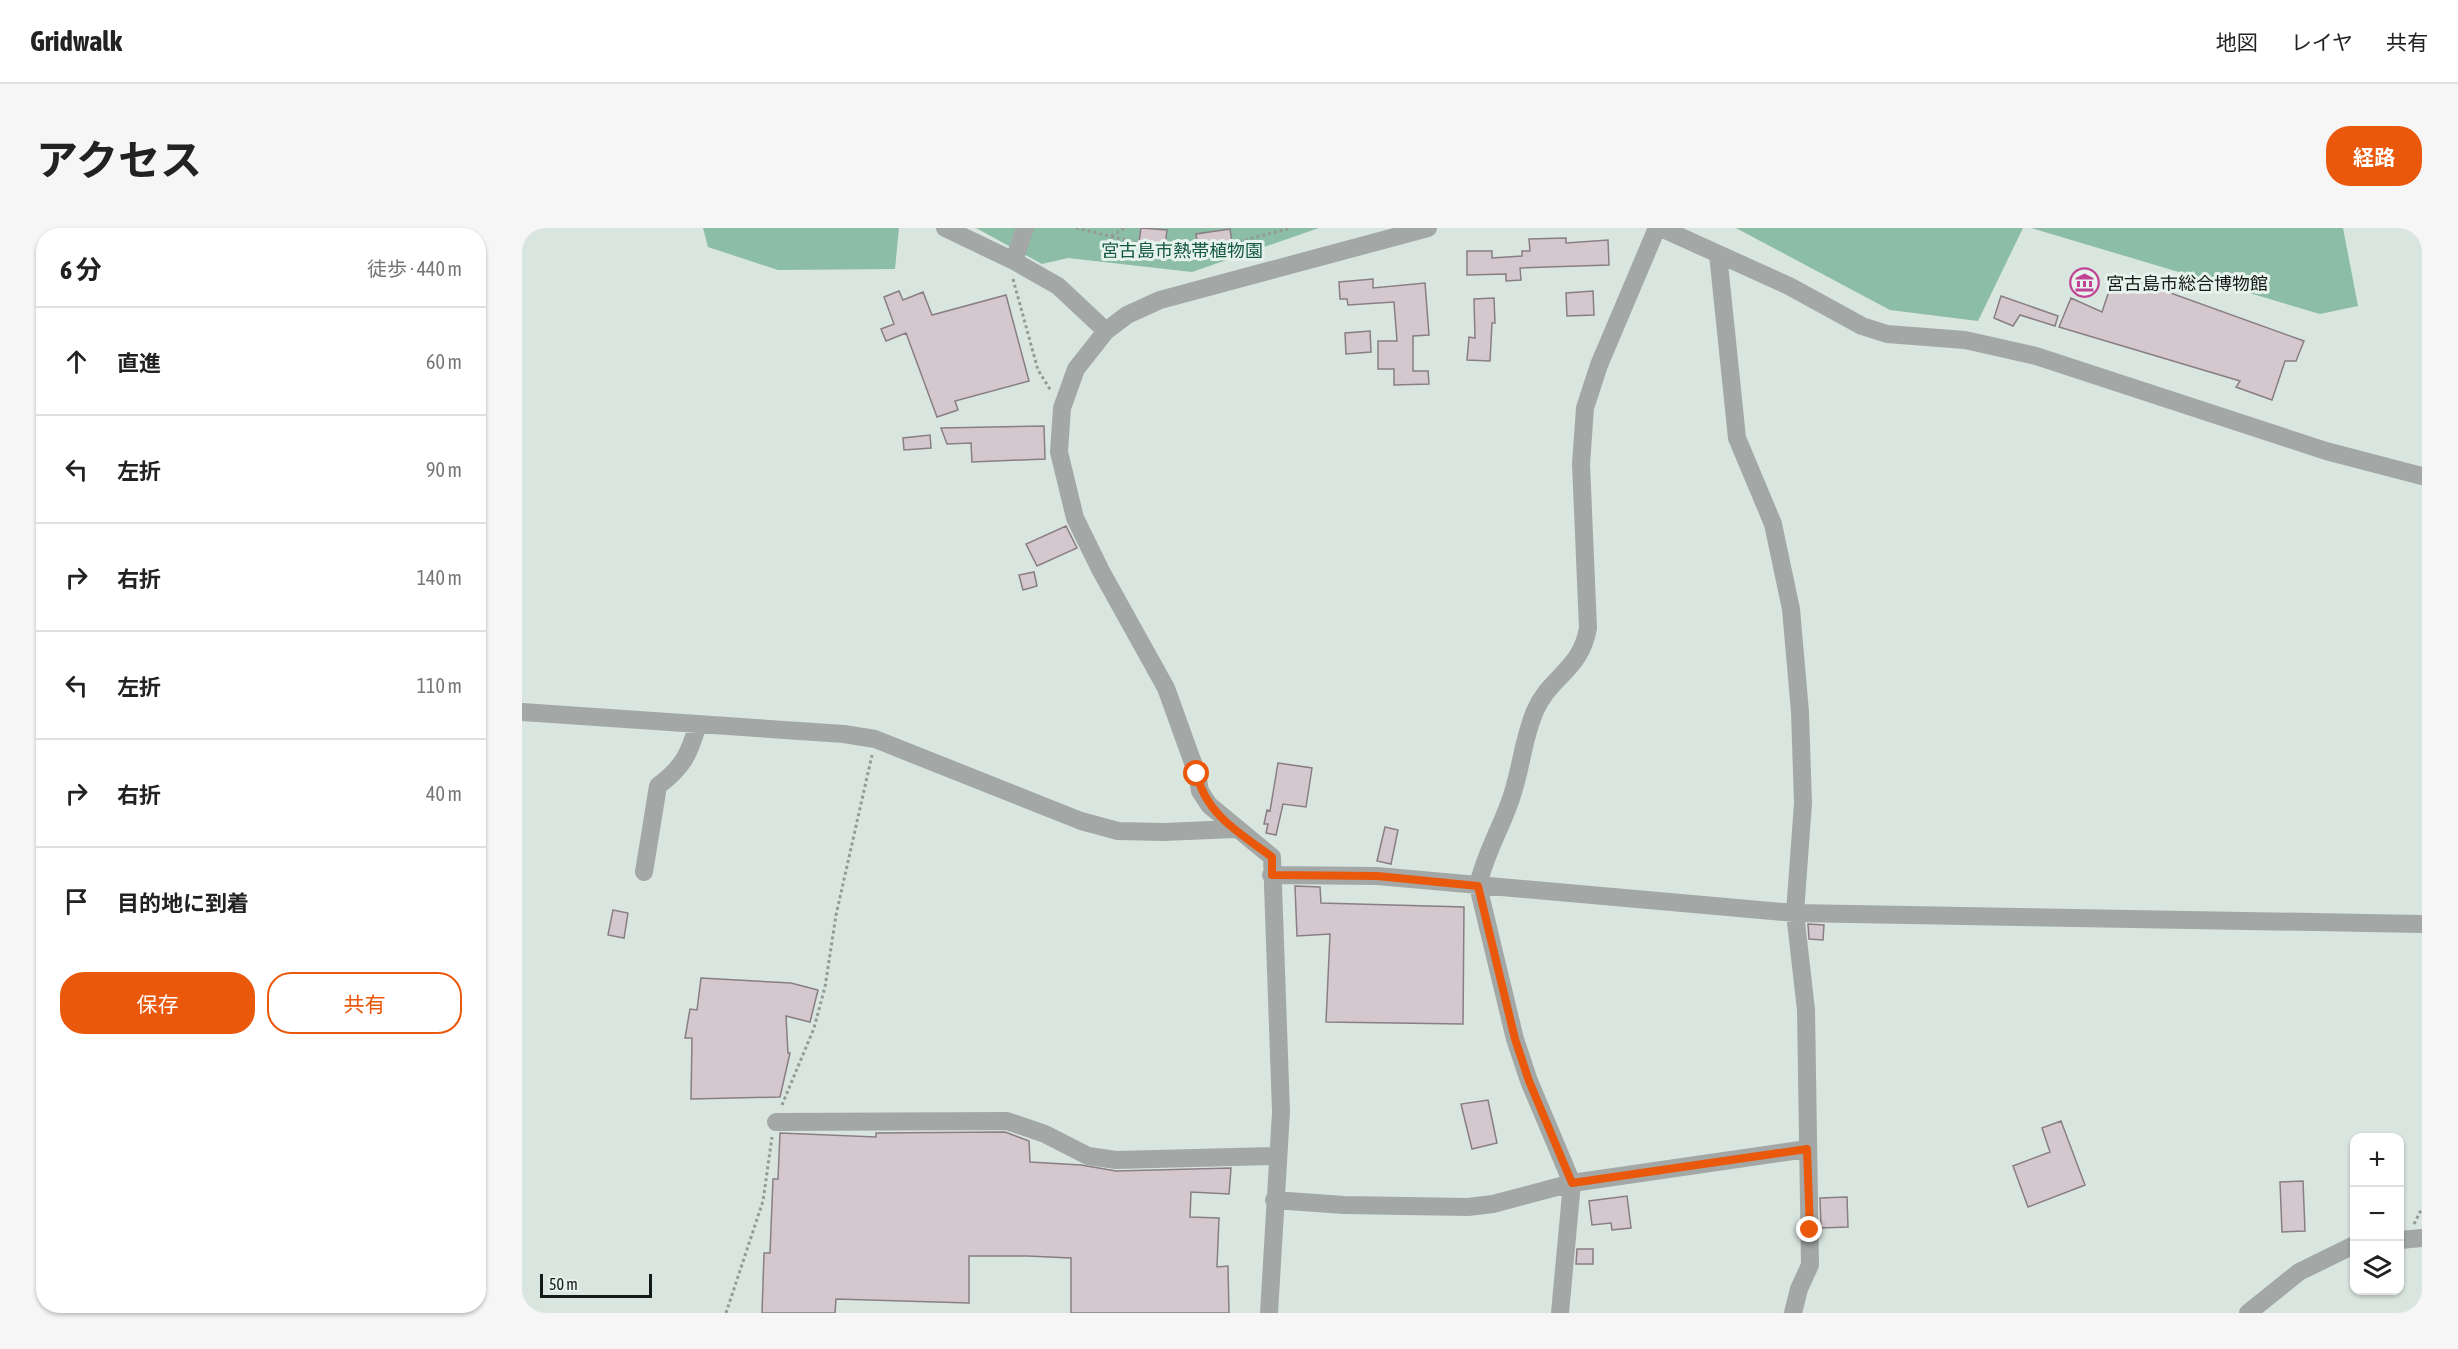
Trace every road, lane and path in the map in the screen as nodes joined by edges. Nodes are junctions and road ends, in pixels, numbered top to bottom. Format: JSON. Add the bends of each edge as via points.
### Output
{"nodes":[{"id":1,"x":945,"y":228,"type":"edge"},
{"id":2,"x":1025,"y":228,"type":"edge"},
{"id":3,"x":1076,"y":228,"type":"edge"},
{"id":4,"x":1125,"y":228,"type":"edge"},
{"id":5,"x":1291,"y":228,"type":"edge"},
{"id":6,"x":1428,"y":228,"type":"edge"},
{"id":7,"x":1659,"y":228,"type":"edge"},
{"id":8,"x":1110,"y":237,"type":"junction"},
{"id":9,"x":1718,"y":254,"type":"junction"},
{"id":10,"x":1014,"y":261,"type":"junction"},
{"id":11,"x":1106,"y":331,"type":"junction"},
{"id":12,"x":1062,"y":408,"type":"junction"},
{"id":13,"x":2422,"y":476,"type":"edge"},
{"id":14,"x":522,"y":712,"type":"edge"},
{"id":15,"x":698,"y":724,"type":"junction"},
{"id":16,"x":875,"y":739,"type":"junction"},
{"id":17,"x":1235,"y":829,"type":"junction"},
{"id":18,"x":644,"y":872,"type":"dead end"},
{"id":19,"x":1272,"y":875,"type":"junction"},
{"id":20,"x":1478,"y":886,"type":"junction"},
{"id":21,"x":1795,"y":913,"type":"junction"},
{"id":22,"x":2422,"y":924,"type":"edge"},
{"id":23,"x":776,"y":1122,"type":"junction"},
{"id":24,"x":1807,"y":1149,"type":"junction"},
{"id":25,"x":1276,"y":1156,"type":"junction"},
{"id":26,"x":1572,"y":1183,"type":"junction"},
{"id":27,"x":1274,"y":1200,"type":"junction"},
{"id":28,"x":2422,"y":1238,"type":"edge"},
{"id":29,"x":2404,"y":1239,"type":"edge"},
{"id":30,"x":2350,"y":1247,"type":"edge"},
{"id":31,"x":726,"y":1313,"type":"edge"},
{"id":32,"x":1269,"y":1313,"type":"edge"},
{"id":33,"x":1560,"y":1313,"type":"edge"},
{"id":34,"x":1793,"y":1313,"type":"edge"},
{"id":35,"x":2248,"y":1313,"type":"edge"}],
"edges":[{"from":1,"to":10,"type":"street"},
{"from":2,"to":10,"type":"street"},
{"from":3,"to":8,"type":"path"},
{"from":4,"to":8,"type":"path"},
{"from":5,"to":8,"type":"path","via":[[1188,255]]},
{"from":6,"to":11,"type":"street","via":[[1161,300],[1127,315]]},
{"from":7,"to":9,"type":"street"},
{"from":7,"to":20,"type":"street","via":[[1599,365],[1585,408],[1581,464],[1587,628],[1584,648],[1554,681],[1536,710],[1510,802],[1482,866]]},
{"from":9,"to":13,"type":"street","via":[[1789,286],[1862,326],[1887,334],[1965,340],[2036,356],[2326,451]]},
{"from":9,"to":21,"type":"street","via":[[1737,438],[1773,524],[1791,609],[1803,803]]},
{"from":10,"to":11,"type":"street","via":[[1058,286]]},
{"from":10,"to":12,"type":"path","via":[[1012,276],[1038,370]]},
{"from":11,"to":12,"type":"street","via":[[1076,369]]},
{"from":12,"to":17,"type":"street","via":[[1059,452],[1075,518],[1166,688],[1200,791],[1209,806]]},
{"from":14,"to":15,"type":"street"},
{"from":15,"to":16,"type":"street"},
{"from":15,"to":18,"type":"street","via":[[691,750],[678,770],[658,786]]},
{"from":16,"to":17,"type":"street","via":[[1081,821],[1118,831]]},
{"from":16,"to":23,"type":"path","via":[[825,987],[814,1028]]},
{"from":17,"to":19,"type":"street","via":[[1272,857]]},
{"from":19,"to":20,"type":"street","via":[[1377,876]]},
{"from":19,"to":25,"type":"street","via":[[1281,1112]]},
{"from":20,"to":21,"type":"street"},
{"from":20,"to":26,"type":"street","via":[[1515,1039]]},
{"from":21,"to":22,"type":"street"},
{"from":21,"to":24,"type":"street","via":[[1806,1010]]},
{"from":23,"to":25,"type":"street","via":[[1007,1121],[1045,1134],[1088,1156],[1116,1160]]},
{"from":23,"to":31,"type":"path","via":[[763,1201]]},
{"from":24,"to":26,"type":"street"},
{"from":24,"to":34,"type":"street","via":[[1810,1265]]},
{"from":25,"to":27,"type":"street"},
{"from":26,"to":27,"type":"street","via":[[1468,1207]]},
{"from":26,"to":33,"type":"street"},
{"from":27,"to":32,"type":"street"},
{"from":28,"to":29,"type":"street"},
{"from":30,"to":35,"type":"street","via":[[2300,1272]]}]}
